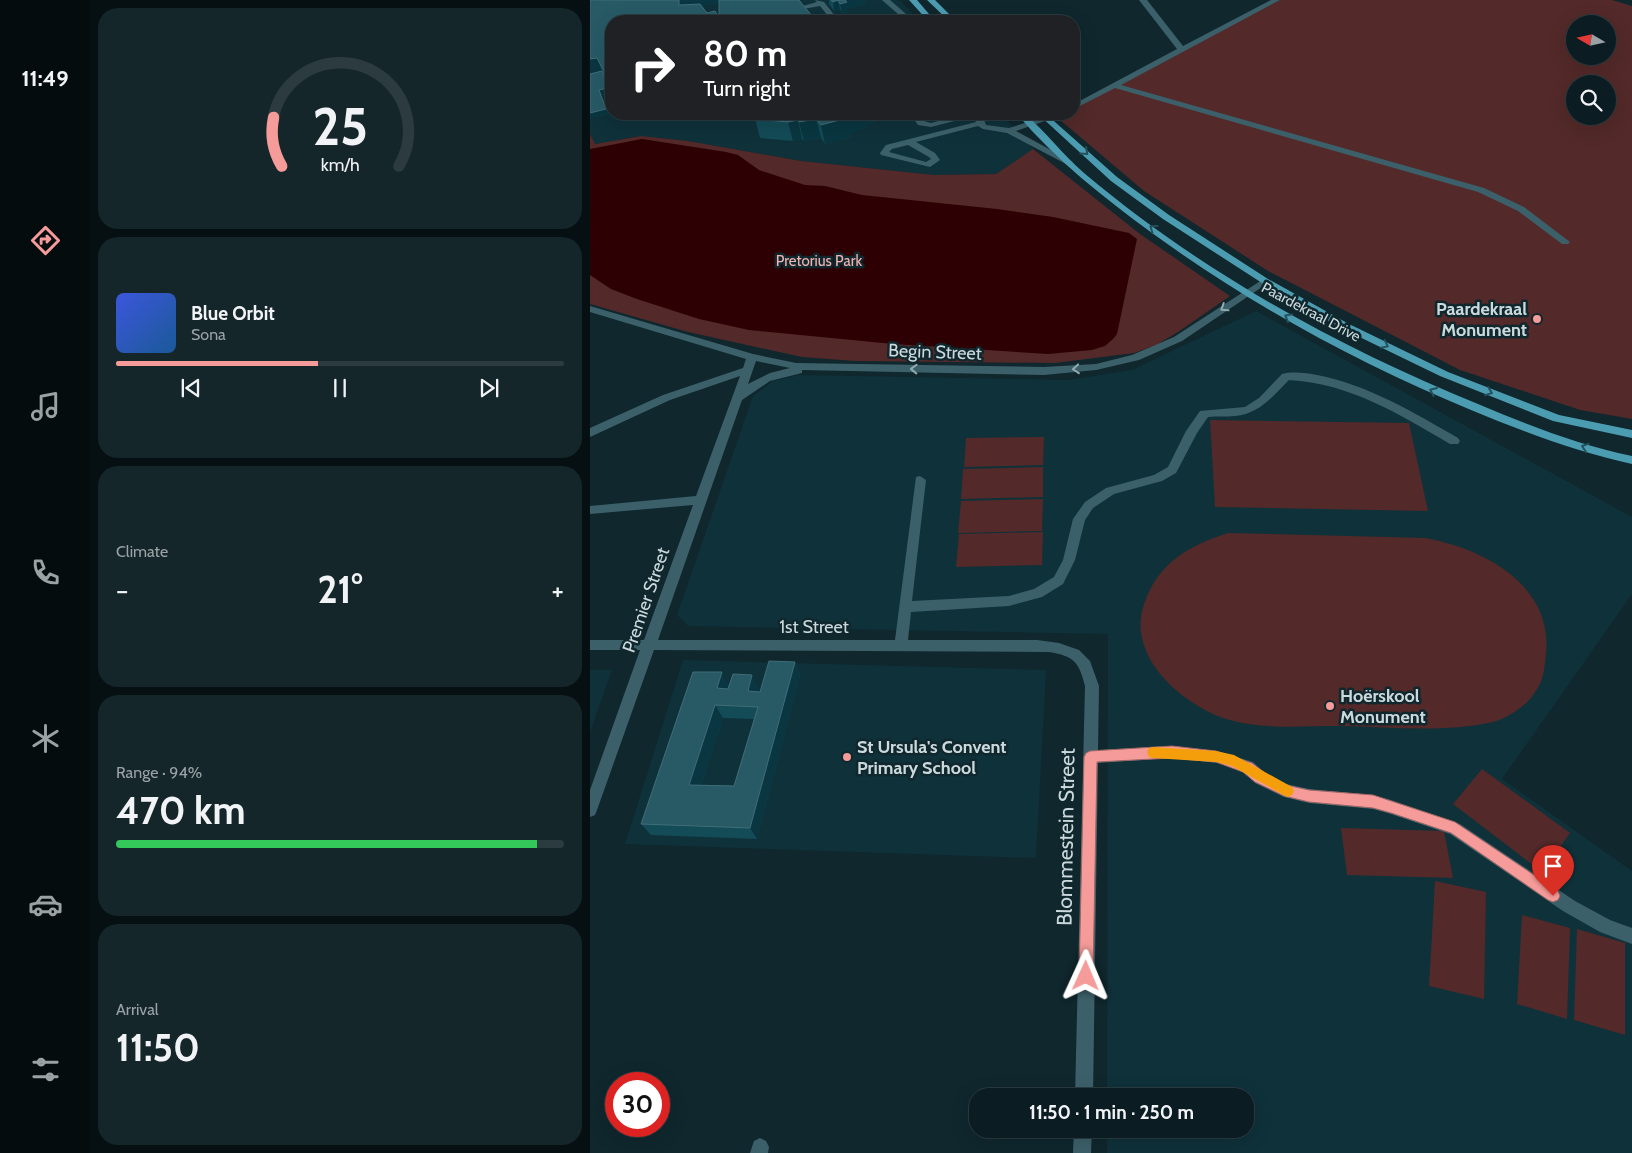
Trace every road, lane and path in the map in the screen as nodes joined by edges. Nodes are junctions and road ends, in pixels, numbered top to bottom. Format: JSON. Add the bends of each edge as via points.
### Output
{"nodes":[{"id":1,"x":812,"y":0,"type":"edge"},
{"id":2,"x":886,"y":0,"type":"edge"},
{"id":3,"x":912,"y":0,"type":"edge"},
{"id":4,"x":931,"y":0,"type":"edge"},
{"id":5,"x":1143,"y":0,"type":"edge"},
{"id":6,"x":1276,"y":0,"type":"edge"},
{"id":7,"x":820,"y":1,"type":"edge"},
{"id":8,"x":802,"y":7,"type":"junction"},
{"id":9,"x":791,"y":10,"type":"edge"},
{"id":10,"x":831,"y":15,"type":"edge"},
{"id":11,"x":902,"y":15,"type":"edge"},
{"id":12,"x":926,"y":15,"type":"edge"},
{"id":13,"x":947,"y":15,"type":"edge"},
{"id":14,"x":1181,"y":49,"type":"junction"},
{"id":15,"x":1113,"y":85,"type":"junction"},
{"id":16,"x":1080,"y":104,"type":"edge"},
{"id":17,"x":919,"y":120,"type":"edge"},
{"id":18,"x":950,"y":120,"type":"edge"},
{"id":19,"x":973,"y":120,"type":"edge"},
{"id":20,"x":981,"y":120,"type":"edge"},
{"id":21,"x":1028,"y":120,"type":"edge"},
{"id":22,"x":1040,"y":120,"type":"edge"},
{"id":23,"x":1048,"y":120,"type":"edge"},
{"id":24,"x":1033,"y":124,"type":"junction"},
{"id":25,"x":1009,"y":131,"type":"junction"},
{"id":26,"x":909,"y":142,"type":"junction"},
{"id":27,"x":1069,"y":162,"type":"junction"},
{"id":28,"x":1565,"y":242,"type":"dead end"},
{"id":29,"x":1265,"y":281,"type":"junction"},
{"id":30,"x":1246,"y":294,"type":"junction"},
{"id":31,"x":590,"y":309,"type":"edge"},
{"id":32,"x":752,"y":357,"type":"junction"},
{"id":33,"x":818,"y":366,"type":"junction"},
{"id":34,"x":747,"y":370,"type":"junction"},
{"id":35,"x":735,"y":401,"type":"junction"},
{"id":36,"x":590,"y":433,"type":"edge"},
{"id":37,"x":1632,"y":434,"type":"edge"},
{"id":38,"x":1454,"y":441,"type":"dead end"},
{"id":39,"x":1632,"y":460,"type":"edge"},
{"id":40,"x":920,"y":480,"type":"dead end"},
{"id":41,"x":700,"y":500,"type":"junction"},
{"id":42,"x":590,"y":510,"type":"edge"},
{"id":43,"x":906,"y":606,"type":"junction"},
{"id":44,"x":590,"y":645,"type":"edge"},
{"id":45,"x":901,"y":645,"type":"junction"},
{"id":46,"x":1037,"y":645,"type":"joint"},
{"id":47,"x":649,"y":646,"type":"junction"},
{"id":48,"x":1090,"y":757,"type":"junction"},
{"id":49,"x":590,"y":810,"type":"edge"},
{"id":50,"x":1632,"y":936,"type":"edge"},
{"id":51,"x":1084,"y":1088,"type":"edge"},
{"id":52,"x":1083,"y":1138,"type":"edge"},
{"id":53,"x":1082,"y":1153,"type":"edge"}],
"edges":[{"from":1,"to":8,"type":"street"},
{"from":2,"to":11,"type":"street"},
{"from":3,"to":12,"type":"main road"},
{"from":4,"to":13,"type":"main road"},
{"from":5,"to":14,"type":"street"},
{"from":6,"to":14,"type":"street"},
{"from":7,"to":8,"type":"street"},
{"from":7,"to":10,"type":"street"},
{"from":8,"to":9,"type":"street"},
{"from":14,"to":15,"type":"street"},
{"from":15,"to":16,"type":"street"},
{"from":15,"to":28,"type":"street","via":[[1481,190],[1521,209]]},
{"from":17,"to":18,"type":"street","via":[[931,125]]},
{"from":19,"to":26,"type":"street"},
{"from":20,"to":25,"type":"street","via":[[990,129]]},
{"from":21,"to":24,"type":"main road","name":"Paardekraal Drive"},
{"from":22,"to":24,"type":"street"},
{"from":23,"to":29,"type":"main road","name":"Paardekraal Drive","one_way":true,"via":[[1133,193]]},
{"from":24,"to":25,"type":"street"},
{"from":24,"to":27,"type":"main road","name":"Paardekraal Drive"},
{"from":25,"to":27,"type":"street"},
{"from":26,"to":26,"type":"street","via":[[889,147],[884,153],[927,165],[936,160]]},
{"from":30,"to":27,"type":"main road","name":"Paardekraal Drive","one_way":true,"via":[[1145,222]]},
{"from":29,"to":30,"type":"street","name":"Begin Street"},
{"from":29,"to":37,"type":"main road","name":"Paardekraal Drive","one_way":true,"via":[[1345,326],[1444,374],[1557,418]]},
{"from":30,"to":33,"type":"street","name":"Begin Street","one_way":true,"via":[[1178,339],[1135,358],[1096,367],[1017,371]]},
{"from":39,"to":30,"type":"main road","name":"Paardekraal Drive","one_way":true,"via":[[1610,456],[1526,427],[1433,391]]},
{"from":31,"to":32,"type":"street","name":"Begin Street"},
{"from":32,"to":33,"type":"street","name":"Begin Street","via":[[796,366]]},
{"from":32,"to":34,"type":"street","name":"Premier Street"},
{"from":33,"to":35,"type":"street","name":"Premier Street","via":[[768,376],[749,387]]},
{"from":34,"to":35,"type":"street","name":"Premier Street"},
{"from":34,"to":36,"type":"street","via":[[701,383]]},
{"from":35,"to":41,"type":"street","name":"Premier Street"},
{"from":38,"to":43,"type":"street","via":[[1402,411],[1340,384],[1306,376],[1286,376],[1254,409],[1204,414],[1172,470],[1158,478],[1110,491],[1089,505],[1079,519],[1070,560],[1059,580],[1038,594],[1009,601]]},
{"from":40,"to":43,"type":"street"},
{"from":41,"to":42,"type":"street"},
{"from":41,"to":47,"type":"street","name":"Premier Street"},
{"from":43,"to":45,"type":"street"},
{"from":44,"to":47,"type":"street","name":"1st Street"},
{"from":45,"to":46,"type":"street","name":"1st Street"},
{"from":45,"to":47,"type":"street","name":"1st Street"},
{"from":46,"to":48,"type":"street","name":"Blommestein Street","via":[[1064,648],[1087,666],[1092,686]]},
{"from":47,"to":49,"type":"street","name":"Premier Street"},
{"from":48,"to":50,"type":"street","via":[[1172,752],[1216,757],[1248,767],[1260,778],[1284,790],[1391,806],[1455,829],[1569,906]]},
{"from":48,"to":51,"type":"street","name":"Blommestein Street"},
{"from":52,"to":53,"type":"street"}]}
